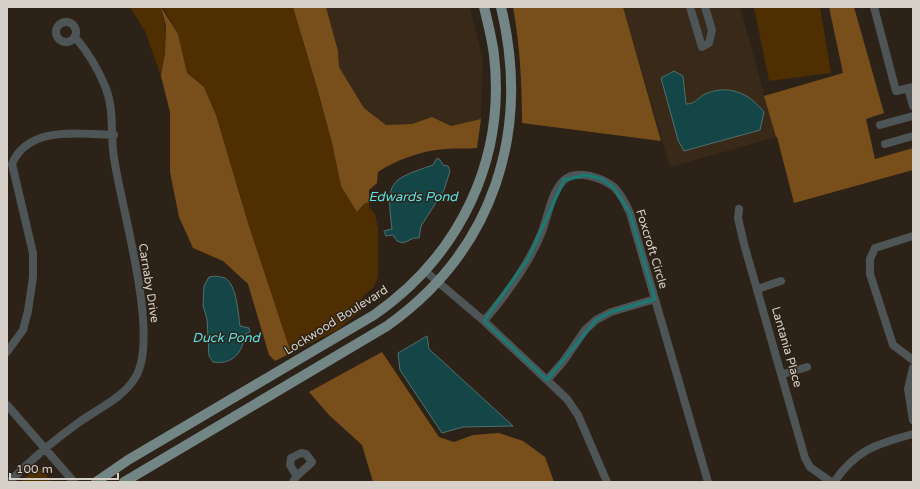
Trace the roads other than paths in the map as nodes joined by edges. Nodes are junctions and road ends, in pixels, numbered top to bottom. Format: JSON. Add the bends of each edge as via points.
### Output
{"nodes":[{"id":1,"x":484,"y":7,"type":"edge"},
{"id":2,"x":501,"y":7,"type":"edge"},
{"id":3,"x":690,"y":7,"type":"edge"},
{"id":4,"x":705,"y":7,"type":"edge"},
{"id":5,"x":874,"y":7,"type":"edge"},
{"id":6,"x":75,"y":37,"type":"dead end"},
{"id":7,"x":496,"y":77,"type":"junction"},
{"id":8,"x":512,"y":77,"type":"junction"},
{"id":9,"x":910,"y":87,"type":"edge"},
{"id":10,"x":913,"y":106,"type":"edge"},
{"id":11,"x":913,"y":116,"type":"edge"},
{"id":12,"x":880,"y":125,"type":"dead end"},
{"id":13,"x":114,"y":135,"type":"junction"},
{"id":14,"x":913,"y":136,"type":"edge"},
{"id":15,"x":885,"y":144,"type":"dead end"},
{"id":16,"x":739,"y":209,"type":"dead end"},
{"id":17,"x":913,"y":236,"type":"edge"},
{"id":18,"x":425,"y":271,"type":"junction"},
{"id":19,"x":438,"y":281,"type":"junction"},
{"id":20,"x":781,"y":281,"type":"dead end"},
{"id":21,"x":758,"y":289,"type":"junction"},
{"id":22,"x":655,"y":299,"type":"junction"},
{"id":23,"x":484,"y":321,"type":"junction"},
{"id":24,"x":7,"y":352,"type":"edge"},
{"id":25,"x":913,"y":360,"type":"edge"},
{"id":26,"x":807,"y":367,"type":"dead end"},
{"id":27,"x":913,"y":368,"type":"edge"},
{"id":28,"x":783,"y":374,"type":"junction"},
{"id":29,"x":546,"y":380,"type":"junction"},
{"id":30,"x":7,"y":406,"type":"edge"},
{"id":31,"x":913,"y":420,"type":"edge"},
{"id":32,"x":913,"y":434,"type":"edge"},
{"id":33,"x":44,"y":449,"type":"junction"},
{"id":34,"x":9,"y":482,"type":"edge"},
{"id":35,"x":74,"y":482,"type":"edge"},
{"id":36,"x":96,"y":482,"type":"edge"},
{"id":37,"x":124,"y":482,"type":"edge"},
{"id":38,"x":607,"y":482,"type":"edge"},
{"id":39,"x":708,"y":482,"type":"edge"},
{"id":40,"x":832,"y":482,"type":"edge"}],
"edges":[{"from":1,"to":7,"type":"main road","name":"Lockwood Boulevard","via":[[492,39]]},
{"from":2,"to":8,"type":"main road","via":[[508,35]]},
{"from":3,"to":4,"type":"street","via":[[702,47],[709,43],[712,30]]},
{"from":5,"to":9,"type":"street","via":[[896,91]]},
{"from":6,"to":13,"type":"street","name":"Carnaby Drive","via":[[106,86],[112,109]]},
{"from":7,"to":8,"type":"main road"},
{"from":7,"to":18,"type":"main road","name":"Lockwood Boulevard","via":[[492,132],[481,177],[458,228]]},
{"from":8,"to":19,"type":"main road","via":[[508,138],[500,173],[477,226],[463,250]]},
{"from":9,"to":10,"type":"street"},
{"from":11,"to":12,"type":"street"},
{"from":13,"to":24,"type":"street","via":[[65,134],[40,137],[16,153],[12,164],[33,253],[33,278],[23,330]]},
{"from":13,"to":33,"type":"street","name":"Carnaby Drive","via":[[114,156],[144,322],[144,350],[136,378],[116,398],[89,414]]},
{"from":14,"to":15,"type":"street"},
{"from":16,"to":21,"type":"street","name":"Lantania Place","via":[[742,238]]},
{"from":17,"to":25,"type":"street","via":[[874,248],[870,259],[870,274],[893,345]]},
{"from":18,"to":19,"type":"street"},
{"from":18,"to":36,"type":"main road","name":"Lockwood Boulevard","via":[[392,303],[374,315],[128,460]]},
{"from":19,"to":23,"type":"street"},
{"from":19,"to":37,"type":"main road","via":[[420,300],[387,326]]},
{"from":20,"to":21,"type":"street"},
{"from":21,"to":28,"type":"street","name":"Lantania Place"},
{"from":22,"to":23,"type":"street","name":"Foxcroft Circle","via":[[630,213],[623,199],[602,179],[586,175],[574,176],[564,180],[556,191],[541,235],[528,259]]},
{"from":22,"to":29,"type":"street","via":[[611,312],[596,320]]},
{"from":22,"to":39,"type":"street","name":"Foxcroft Circle"},
{"from":23,"to":29,"type":"street"},
{"from":26,"to":28,"type":"street"},
{"from":27,"to":31,"type":"street","via":[[908,389]]},
{"from":28,"to":40,"type":"street","name":"Lantania Place","via":[[805,458],[810,467]]},
{"from":29,"to":38,"type":"street","via":[[567,399],[578,414]]},
{"from":30,"to":33,"type":"street"},
{"from":32,"to":40,"type":"street","via":[[866,450],[854,458]]},
{"from":33,"to":34,"type":"street","name":"Carnaby Drive"},
{"from":33,"to":35,"type":"street"}]}
